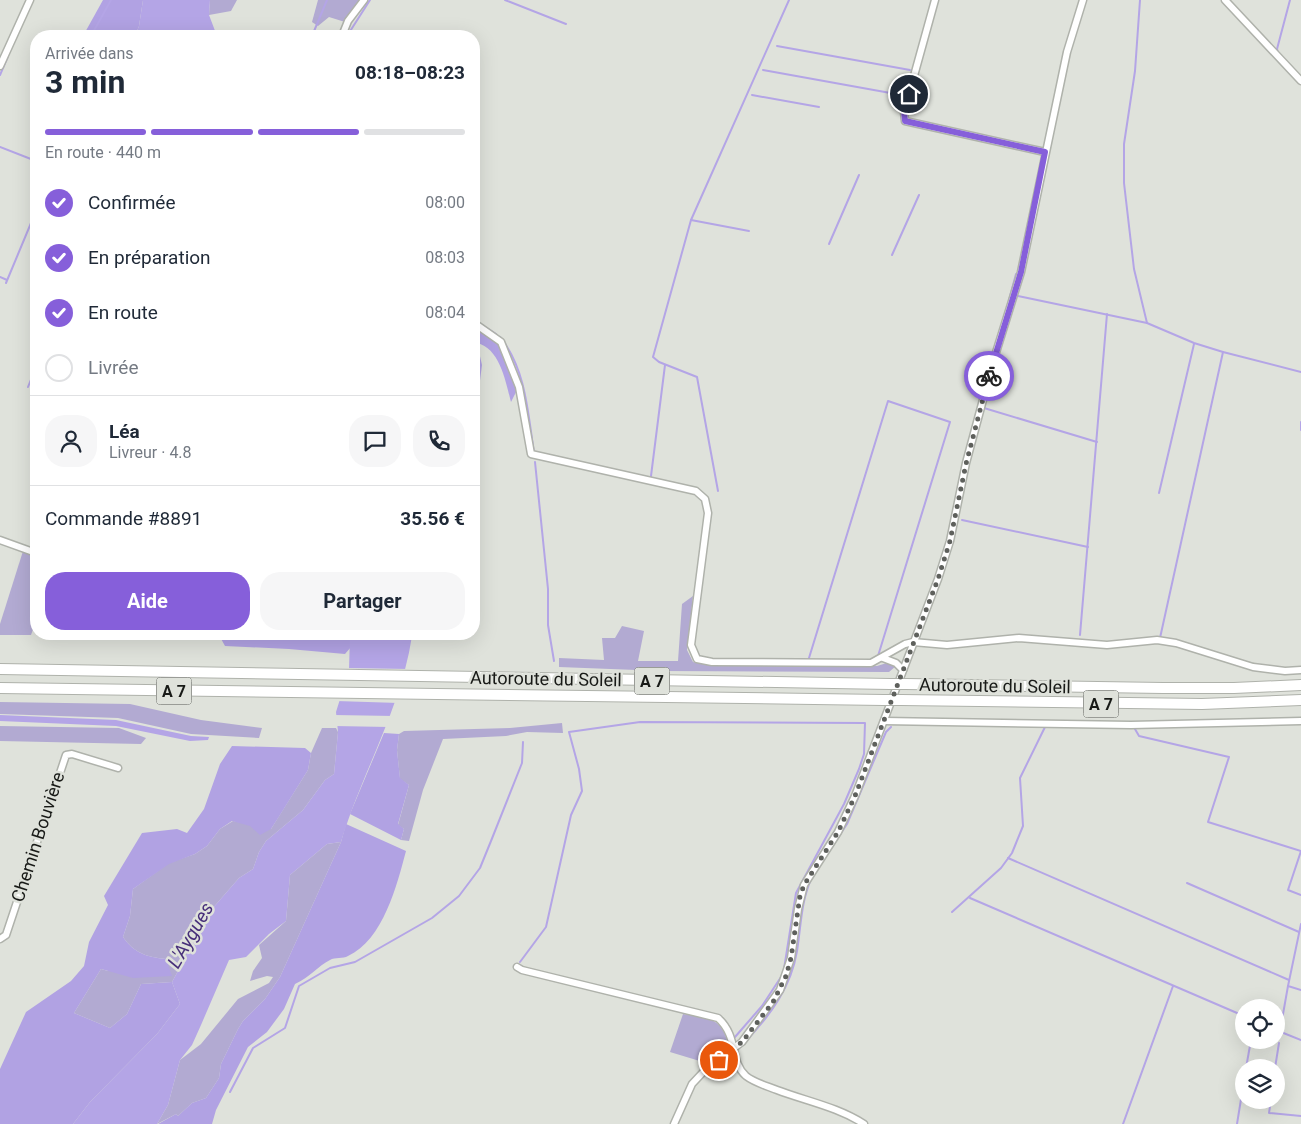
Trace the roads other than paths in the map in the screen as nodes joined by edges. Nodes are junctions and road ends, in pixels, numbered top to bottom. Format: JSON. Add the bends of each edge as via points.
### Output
{"nodes":[{"id":1,"x":30,"y":0,"type":"edge"},
{"id":2,"x":364,"y":0,"type":"edge"},
{"id":3,"x":935,"y":0,"type":"edge"},
{"id":4,"x":1083,"y":0,"type":"edge"},
{"id":5,"x":1225,"y":0,"type":"edge"},
{"id":6,"x":345,"y":30,"type":"edge"},
{"id":7,"x":0,"y":66,"type":"edge"},
{"id":8,"x":1301,"y":81,"type":"edge"},
{"id":9,"x":1045,"y":152,"type":"junction"},
{"id":10,"x":480,"y":327,"type":"edge"},
{"id":11,"x":0,"y":540,"type":"edge"},
{"id":12,"x":30,"y":551,"type":"edge"},
{"id":13,"x":914,"y":642,"type":"junction"},
{"id":14,"x":883,"y":658,"type":"junction"},
{"id":15,"x":0,"y":669,"type":"edge"},
{"id":16,"x":903,"y":670,"type":"junction"},
{"id":17,"x":1301,"y":670,"type":"edge"},
{"id":18,"x":1301,"y":685,"type":"edge"},
{"id":19,"x":0,"y":688,"type":"edge"},
{"id":20,"x":1301,"y":700,"type":"edge"},
{"id":21,"x":885,"y":717,"type":"junction"},
{"id":22,"x":1301,"y":721,"type":"edge"},
{"id":23,"x":118,"y":768,"type":"dead end"},
{"id":24,"x":0,"y":939,"type":"edge"},
{"id":25,"x":517,"y":967,"type":"dead end"},
{"id":26,"x":734,"y":1049,"type":"junction"},
{"id":27,"x":674,"y":1124,"type":"edge"},
{"id":28,"x":864,"y":1124,"type":"edge"}],
"edges":[{"from":1,"to":7,"type":"street"},
{"from":2,"to":6,"type":"street"},
{"from":3,"to":9,"type":"street","via":[[904,112],[905,121]]},
{"from":4,"to":9,"type":"street","via":[[1067,52]]},
{"from":5,"to":8,"type":"street"},
{"from":9,"to":13,"type":"street","via":[[1021,272],[970,446],[950,541]]},
{"from":10,"to":14,"type":"street","via":[[501,342],[519,387],[531,454],[696,491],[705,499],[708,513],[691,645],[697,659],[712,662],[871,663]]},
{"from":11,"to":12,"type":"street"},
{"from":13,"to":14,"type":"street"},
{"from":13,"to":16,"type":"street"},
{"from":13,"to":17,"type":"street","via":[[947,645],[1019,638],[1107,645],[1157,640],[1253,667]]},
{"from":14,"to":16,"type":"street"},
{"from":15,"to":18,"type":"highway","name":"Autoroute du Soleil","number":"A 7","bridge":true,"via":[[1163,688]]},
{"from":16,"to":21,"type":"street"},
{"from":19,"to":20,"type":"highway","name":"Autoroute du Soleil","number":"A 7","bridge":true,"via":[[1202,704]]},
{"from":21,"to":22,"type":"street","via":[[1131,725]]},
{"from":21,"to":26,"type":"street","via":[[838,832],[804,885],[786,976],[773,1002]]},
{"from":23,"to":24,"type":"street","name":"Chemin Bouvière","via":[[66,755],[6,935]]},
{"from":25,"to":26,"type":"street","via":[[718,1018],[732,1037]]},
{"from":26,"to":27,"type":"street","via":[[699,1076],[685,1097]]},
{"from":26,"to":28,"type":"street","via":[[739,1066],[755,1082],[838,1111]]}]}
